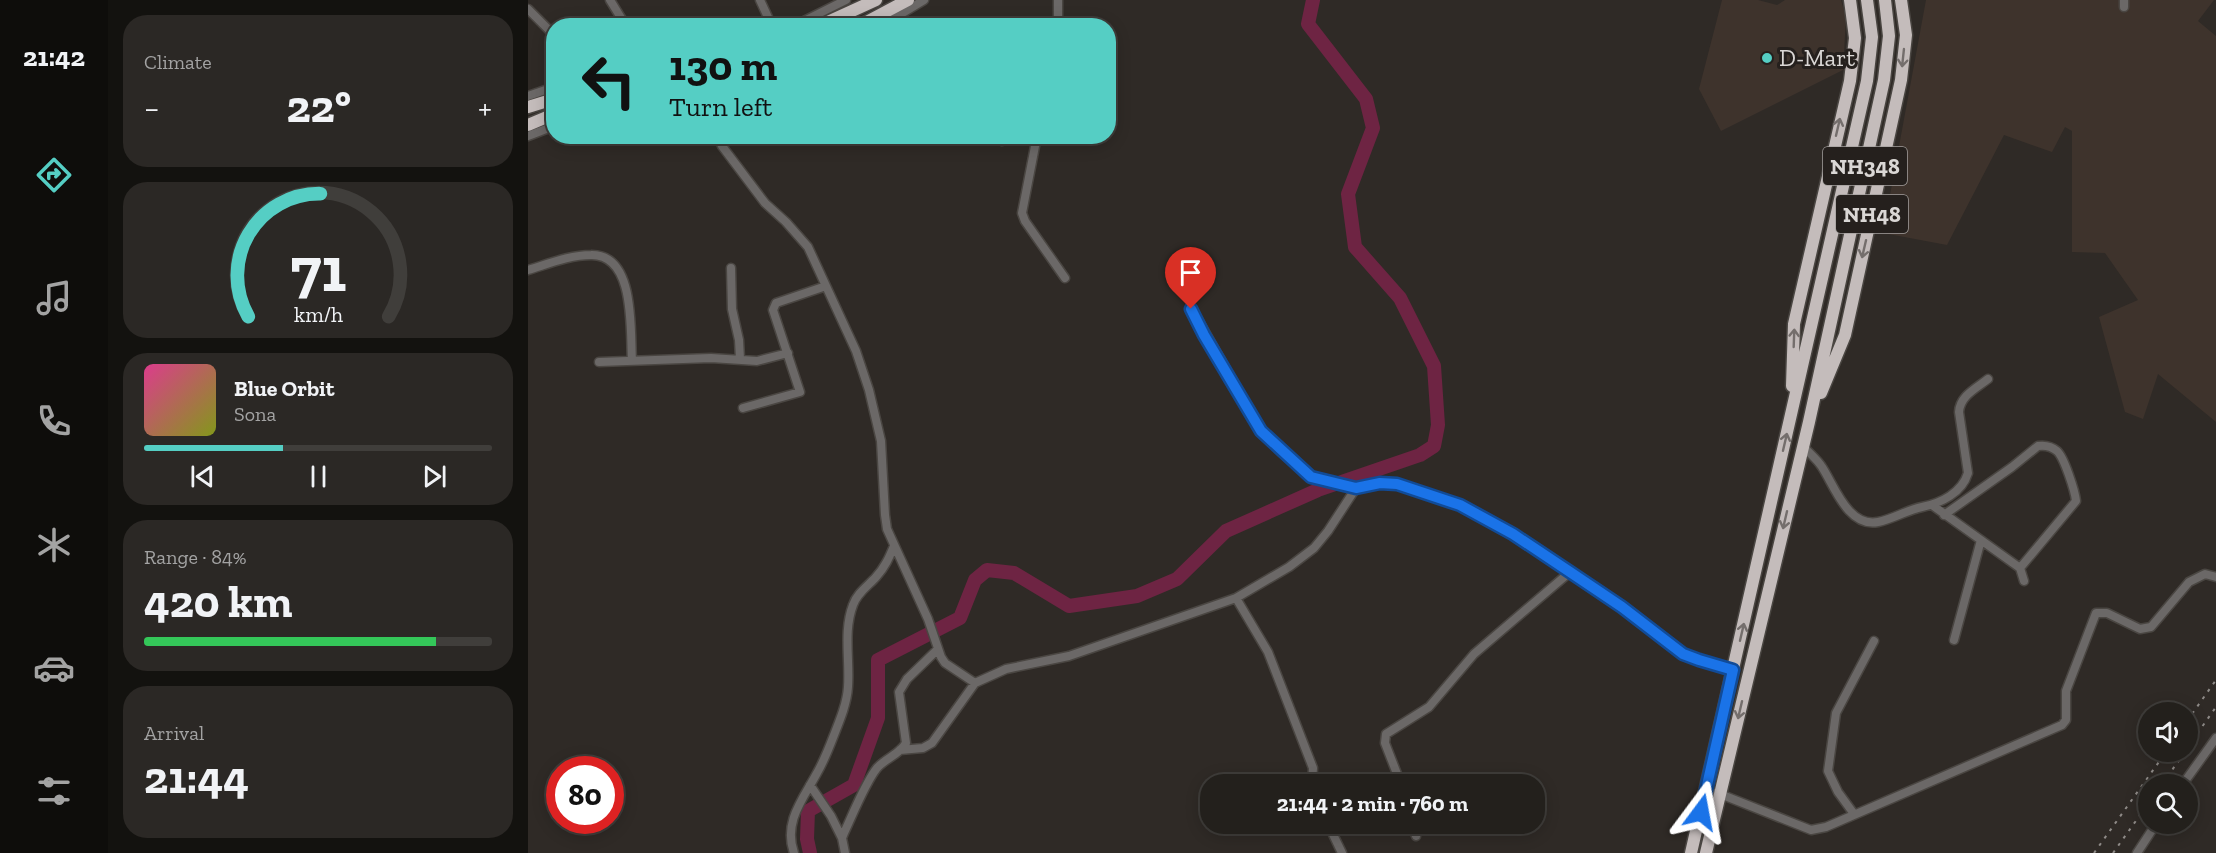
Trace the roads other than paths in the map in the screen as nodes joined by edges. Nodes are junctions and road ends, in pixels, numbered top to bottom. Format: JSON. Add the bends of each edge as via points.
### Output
{"nodes":[{"id":1,"x":610,"y":0,"type":"edge"},
{"id":2,"x":760,"y":0,"type":"edge"},
{"id":3,"x":846,"y":0,"type":"edge"},
{"id":4,"x":876,"y":0,"type":"edge"},
{"id":5,"x":908,"y":0,"type":"edge"},
{"id":6,"x":924,"y":0,"type":"edge"},
{"id":7,"x":1058,"y":0,"type":"edge"},
{"id":8,"x":1850,"y":0,"type":"edge"},
{"id":9,"x":1867,"y":0,"type":"edge"},
{"id":10,"x":1885,"y":0,"type":"edge"},
{"id":11,"x":1901,"y":0,"type":"edge"},
{"id":12,"x":528,"y":9,"type":"edge"},
{"id":13,"x":1059,"y":13,"type":"junction"},
{"id":14,"x":621,"y":18,"type":"edge"},
{"id":15,"x":768,"y":18,"type":"edge"},
{"id":16,"x":810,"y":18,"type":"edge"},
{"id":17,"x":837,"y":18,"type":"edge"},
{"id":18,"x":874,"y":18,"type":"edge"},
{"id":19,"x":894,"y":18,"type":"edge"},
{"id":20,"x":1056,"y":18,"type":"edge"},
{"id":21,"x":1059,"y":18,"type":"edge"},
{"id":22,"x":546,"y":27,"type":"edge"},
{"id":23,"x":546,"y":90,"type":"edge"},
{"id":24,"x":528,"y":96,"type":"edge"},
{"id":25,"x":546,"y":101,"type":"edge"},
{"id":26,"x":528,"y":107,"type":"edge"},
{"id":27,"x":546,"y":117,"type":"edge"},
{"id":28,"x":528,"y":125,"type":"edge"},
{"id":29,"x":546,"y":129,"type":"edge"},
{"id":30,"x":528,"y":136,"type":"edge"},
{"id":31,"x":721,"y":144,"type":"edge"},
{"id":32,"x":1035,"y":144,"type":"edge"},
{"id":33,"x":731,"y":268,"type":"dead end"},
{"id":34,"x":528,"y":270,"type":"edge"},
{"id":35,"x":1065,"y":278,"type":"dead end"},
{"id":36,"x":826,"y":286,"type":"junction"},
{"id":37,"x":1191,"y":309,"type":"dead end"},
{"id":38,"x":788,"y":353,"type":"junction"},
{"id":39,"x":740,"y":359,"type":"junction"},
{"id":40,"x":632,"y":360,"type":"junction"},
{"id":41,"x":598,"y":362,"type":"dead end"},
{"id":42,"x":1988,"y":379,"type":"dead end"},
{"id":43,"x":742,"y":408,"type":"dead end"},
{"id":44,"x":1791,"y":418,"type":"junction"},
{"id":45,"x":1809,"y":422,"type":"junction"},
{"id":46,"x":1803,"y":447,"type":"junction"},
{"id":47,"x":1352,"y":488,"type":"junction"},
{"id":48,"x":1932,"y":505,"type":"junction"},
{"id":49,"x":1944,"y":515,"type":"junction"},
{"id":50,"x":1981,"y":540,"type":"junction"},
{"id":51,"x":894,"y":546,"type":"junction"},
{"id":52,"x":2020,"y":568,"type":"junction"},
{"id":53,"x":1570,"y":572,"type":"junction"},
{"id":54,"x":2216,"y":578,"type":"edge"},
{"id":55,"x":2024,"y":581,"type":"dead end"},
{"id":56,"x":1236,"y":598,"type":"junction"},
{"id":57,"x":1954,"y":640,"type":"dead end"},
{"id":58,"x":1874,"y":641,"type":"dead end"},
{"id":59,"x":936,"y":648,"type":"junction"},
{"id":60,"x":1733,"y":670,"type":"junction"},
{"id":61,"x":975,"y":683,"type":"junction"},
{"id":62,"x":2216,"y":738,"type":"edge"},
{"id":63,"x":900,"y":750,"type":"junction"},
{"id":64,"x":1313,"y":774,"type":"edge"},
{"id":65,"x":1397,"y":774,"type":"edge"},
{"id":66,"x":2190,"y":774,"type":"edge"},
{"id":67,"x":810,"y":785,"type":"junction"},
{"id":68,"x":1705,"y":792,"type":"junction"},
{"id":69,"x":1720,"y":794,"type":"junction"},
{"id":70,"x":1854,"y":814,"type":"junction"},
{"id":71,"x":1333,"y":834,"type":"edge"},
{"id":72,"x":2149,"y":834,"type":"edge"},
{"id":73,"x":842,"y":838,"type":"junction"},
{"id":74,"x":794,"y":853,"type":"edge"},
{"id":75,"x":845,"y":853,"type":"edge"},
{"id":76,"x":1342,"y":853,"type":"edge"},
{"id":77,"x":1691,"y":853,"type":"edge"},
{"id":78,"x":1706,"y":853,"type":"edge"},
{"id":79,"x":2136,"y":853,"type":"edge"}],
"edges":[{"from":1,"to":14,"type":"street"},
{"from":2,"to":15,"type":"street"},
{"from":3,"to":16,"type":"street"},
{"from":4,"to":17,"type":"highway"},
{"from":5,"to":18,"type":"highway"},
{"from":6,"to":19,"type":"street"},
{"from":7,"to":13,"type":"street"},
{"from":44,"to":8,"type":"highway","number":"NH48","one_way":true,"via":[[1794,324],[1850,81],[1855,38]]},
{"from":9,"to":44,"type":"highway","number":"NH348","via":[[1872,37],[1867,81]]},
{"from":10,"to":45,"type":"highway","number":"NH348","via":[[1889,36],[1884,80]]},
{"from":11,"to":45,"type":"highway","number":"NH48","one_way":true,"via":[[1905,35],[1901,80],[1889,137],[1845,335]]},
{"from":12,"to":22,"type":"street"},
{"from":13,"to":20,"type":"street"},
{"from":13,"to":21,"type":"street"},
{"from":23,"to":24,"type":"street"},
{"from":25,"to":26,"type":"highway"},
{"from":27,"to":28,"type":"highway"},
{"from":29,"to":30,"type":"street"},
{"from":31,"to":36,"type":"street","via":[[765,203],[808,247]]},
{"from":32,"to":35,"type":"street","via":[[1022,213]]},
{"from":33,"to":39,"type":"street","via":[[732,309]]},
{"from":34,"to":40,"type":"street","via":[[593,255],[604,257],[615,266],[627,286]]},
{"from":36,"to":38,"type":"street","via":[[774,305]]},
{"from":36,"to":51,"type":"street","via":[[869,390],[881,441],[885,515]]},
{"from":37,"to":47,"type":"street","via":[[1261,431],[1311,477]]},
{"from":38,"to":39,"type":"street","via":[[765,360]]},
{"from":38,"to":43,"type":"street","via":[[798,394]]},
{"from":39,"to":40,"type":"street"},
{"from":40,"to":41,"type":"street"},
{"from":42,"to":48,"type":"street","via":[[1959,404],[1966,482],[1953,495]]},
{"from":60,"to":44,"type":"highway","number":"NH48","one_way":true},
{"from":45,"to":46,"type":"highway","number":"NH48"},
{"from":46,"to":48,"type":"street","via":[[1821,464],[1840,501],[1868,522]]},
{"from":46,"to":69,"type":"highway","number":"NH48","one_way":true},
{"from":47,"to":53,"type":"street","via":[[1397,484],[1460,505]]},
{"from":47,"to":56,"type":"street","via":[[1314,548]]},
{"from":48,"to":49,"type":"street"},
{"from":49,"to":50,"type":"street"},
{"from":49,"to":52,"type":"street","via":[[2038,446],[2059,452],[2076,501]]},
{"from":50,"to":52,"type":"street"},
{"from":50,"to":57,"type":"street"},
{"from":51,"to":59,"type":"street","via":[[928,619]]},
{"from":51,"to":67,"type":"street","via":[[887,564],[852,608],[847,629],[848,689],[829,750]]},
{"from":52,"to":55,"type":"street"},
{"from":53,"to":60,"type":"street","via":[[1683,654]]},
{"from":53,"to":65,"type":"street","via":[[1474,654],[1429,707],[1386,734],[1385,744]]},
{"from":54,"to":70,"type":"street","via":[[2205,574],[2189,582],[2146,630],[2107,613],[2096,613],[2066,691],[2066,720],[2062,725]]},
{"from":56,"to":61,"type":"street","via":[[1070,656],[1006,669]]},
{"from":56,"to":64,"type":"street","via":[[1268,652]]},
{"from":58,"to":70,"type":"street","via":[[1836,713],[1828,771]]},
{"from":59,"to":61,"type":"street","via":[[945,663]]},
{"from":59,"to":63,"type":"street","via":[[899,692],[906,739]]},
{"from":60,"to":68,"type":"highway","number":"NH48"},
{"from":61,"to":63,"type":"street","via":[[932,743]]},
{"from":62,"to":66,"type":"street"},
{"from":63,"to":73,"type":"street","via":[[875,770]]},
{"from":67,"to":73,"type":"street"},
{"from":67,"to":74,"type":"street","via":[[798,803],[791,825]]},
{"from":68,"to":69,"type":"street"},
{"from":68,"to":77,"type":"highway","number":"NH48"},
{"from":69,"to":70,"type":"street","via":[[1811,830]]},
{"from":69,"to":78,"type":"highway","number":"NH48"},
{"from":71,"to":76,"type":"street"},
{"from":72,"to":79,"type":"street"},
{"from":73,"to":75,"type":"street"}]}
